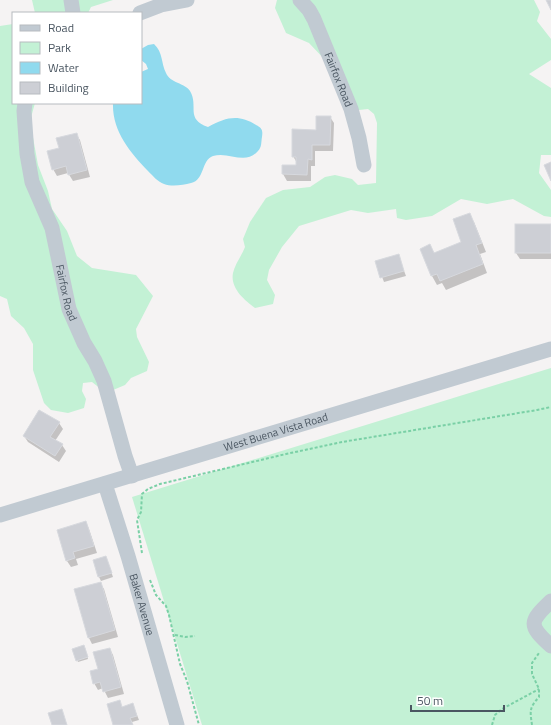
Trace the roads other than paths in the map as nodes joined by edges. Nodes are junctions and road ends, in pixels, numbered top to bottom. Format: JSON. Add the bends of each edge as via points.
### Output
{"nodes":[{"id":1,"x":71,"y":0,"type":"edge"},
{"id":2,"x":187,"y":0,"type":"edge"},
{"id":3,"x":300,"y":0,"type":"edge"},
{"id":4,"x":73,"y":12,"type":"edge"},
{"id":5,"x":142,"y":12,"type":"edge"},
{"id":6,"x":25,"y":104,"type":"edge"},
{"id":7,"x":364,"y":166,"type":"dead end"},
{"id":8,"x":551,"y":349,"type":"edge"},
{"id":9,"x":132,"y":476,"type":"junction"},
{"id":10,"x":105,"y":484,"type":"junction"},
{"id":11,"x":0,"y":515,"type":"edge"},
{"id":12,"x":551,"y":601,"type":"edge"},
{"id":13,"x":549,"y":644,"type":"edge"},
{"id":14,"x":177,"y":725,"type":"edge"}],
"edges":[{"from":1,"to":4,"type":"street"},
{"from":2,"to":5,"type":"street"},
{"from":3,"to":7,"type":"street","name":"Fairfox Road","via":[[314,19],[351,109]]},
{"from":6,"to":9,"type":"street","name":"Fairfox Road","via":[[27,154],[32,182],[52,228],[69,309],[104,380]]},
{"from":8,"to":9,"type":"street","name":"West Buena Vista Road"},
{"from":9,"to":10,"type":"street","name":"West Buena Vista Road"},
{"from":10,"to":11,"type":"street","name":"West Buena Vista Road"},
{"from":10,"to":14,"type":"street","name":"Baker Avenue"},
{"from":12,"to":13,"type":"street","via":[[536,615],[534,624],[536,631]]}]}
